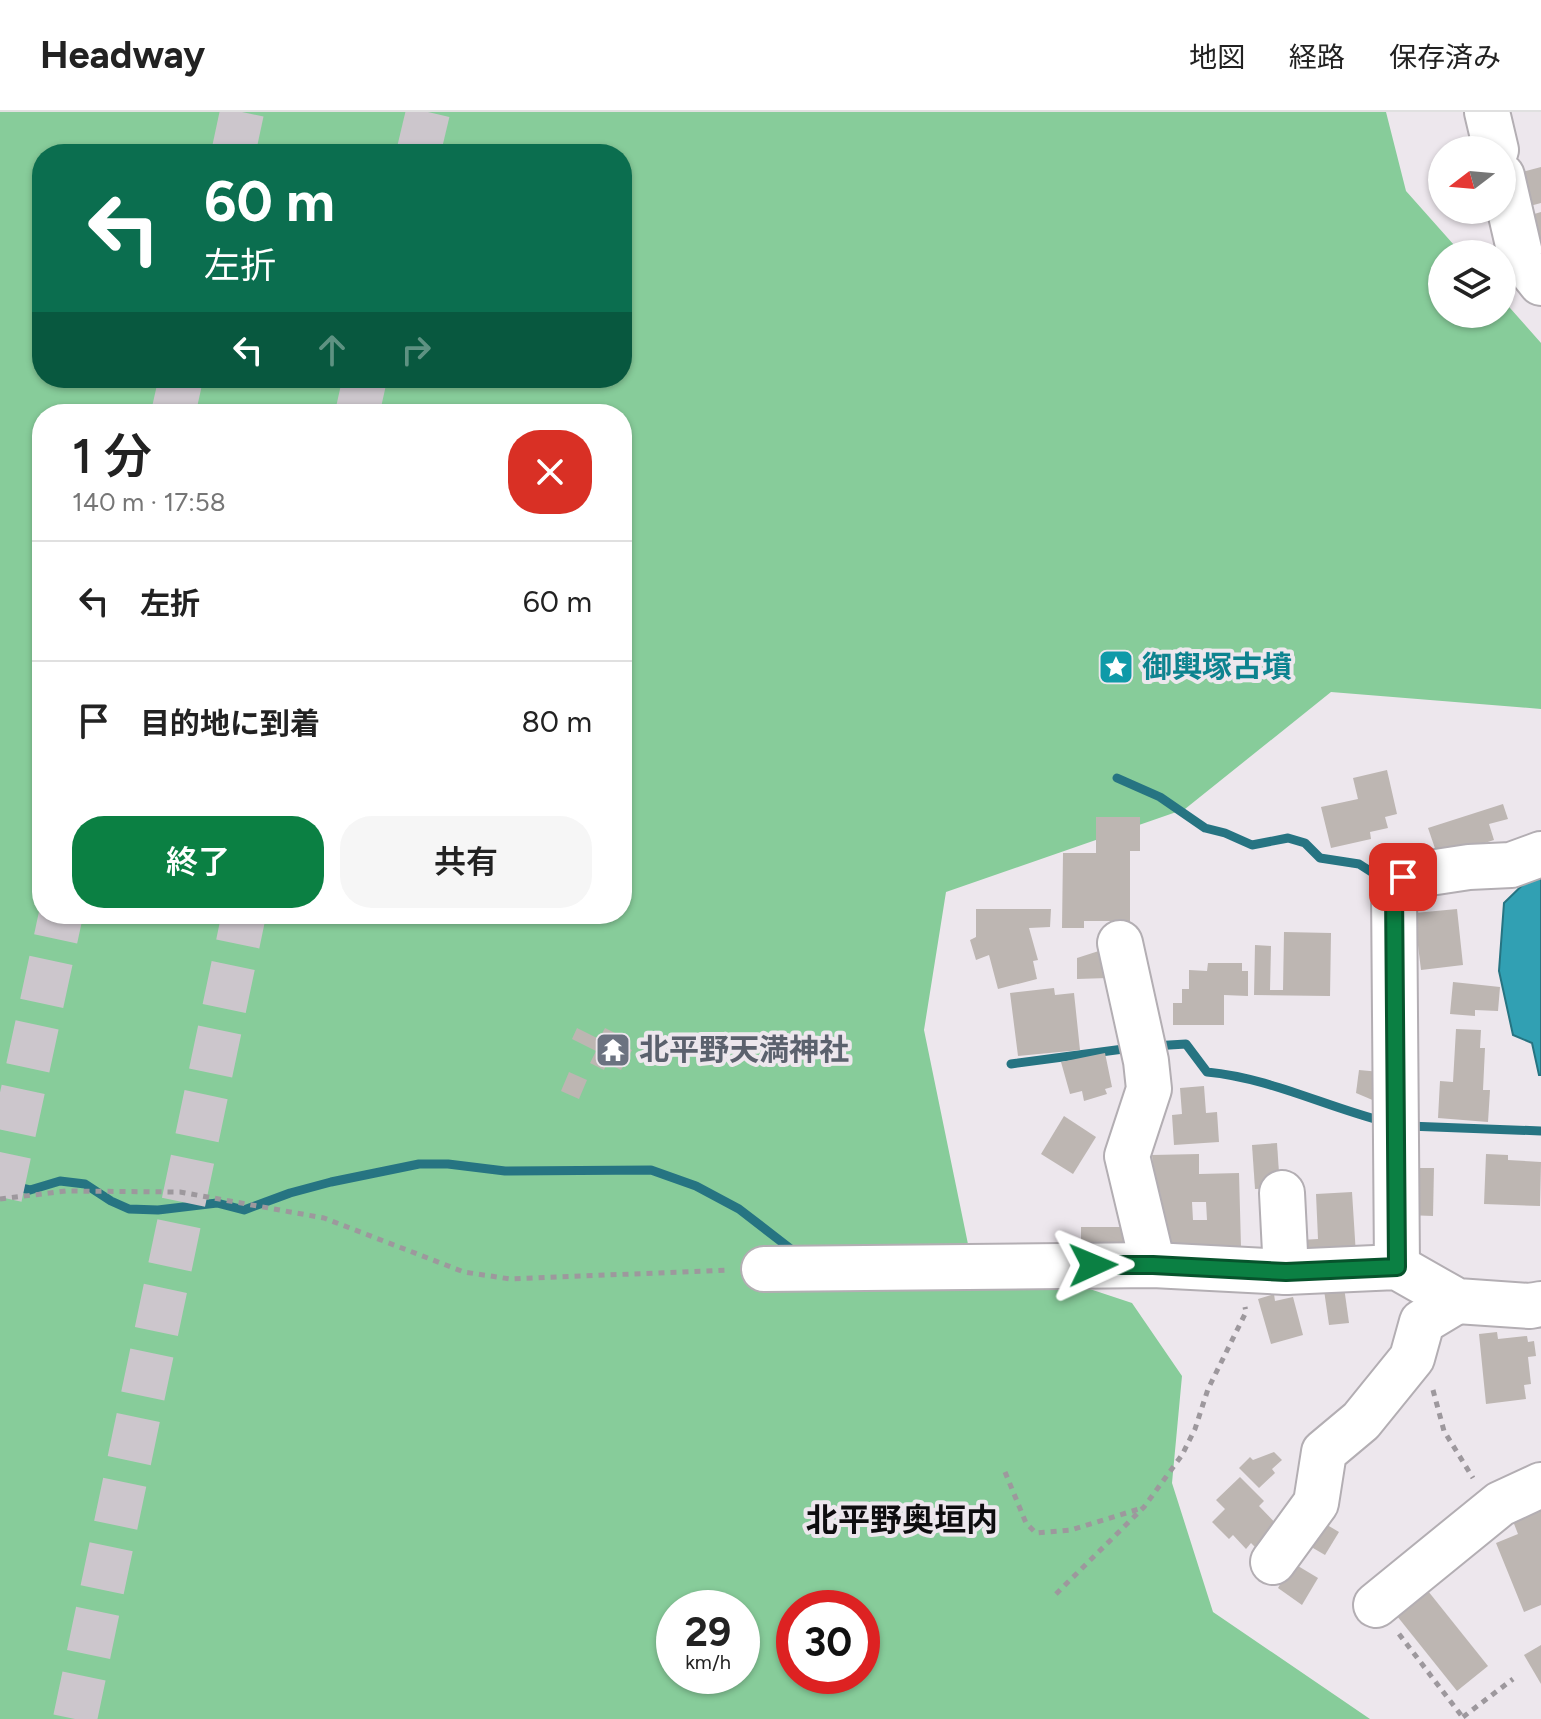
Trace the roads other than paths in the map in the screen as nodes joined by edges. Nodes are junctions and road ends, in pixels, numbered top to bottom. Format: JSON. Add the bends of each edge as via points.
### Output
{"nodes":[{"id":1,"x":1487,"y":112,"type":"edge"},
{"id":2,"x":1493,"y":136,"type":"edge"},
{"id":3,"x":1513,"y":224,"type":"edge"},
{"id":4,"x":1541,"y":283,"type":"edge"},
{"id":5,"x":1541,"y":854,"type":"edge"},
{"id":6,"x":1120,"y":943,"type":"dead end"},
{"id":7,"x":1282,"y":1193,"type":"dead end"},
{"id":8,"x":1153,"y":1265,"type":"junction"},
{"id":9,"x":1397,"y":1267,"type":"junction"},
{"id":10,"x":764,"y":1269,"type":"road end"},
{"id":11,"x":1286,"y":1272,"type":"junction"},
{"id":12,"x":1457,"y":1301,"type":"junction"},
{"id":13,"x":1541,"y":1304,"type":"edge"},
{"id":14,"x":1541,"y":1485,"type":"edge"},
{"id":15,"x":1273,"y":1562,"type":"dead end"},
{"id":16,"x":1376,"y":1605,"type":"road end"}],
"edges":[{"from":1,"to":2,"type":"street"},
{"from":3,"to":4,"type":"street","via":[[1521,258]]},
{"from":5,"to":9,"type":"street","via":[[1511,865],[1403,877],[1394,888]]},
{"from":6,"to":8,"type":"street","via":[[1149,1089],[1127,1156]]},
{"from":7,"to":11,"type":"street"},
{"from":8,"to":10,"type":"street"},
{"from":8,"to":11,"type":"street"},
{"from":9,"to":11,"type":"street"},
{"from":9,"to":12,"type":"street"},
{"from":12,"to":13,"type":"street"},
{"from":12,"to":15,"type":"street","via":[[1422,1322],[1412,1358],[1361,1421],[1324,1452],[1316,1503]]},
{"from":14,"to":16,"type":"street","via":[[1500,1504]]}]}
